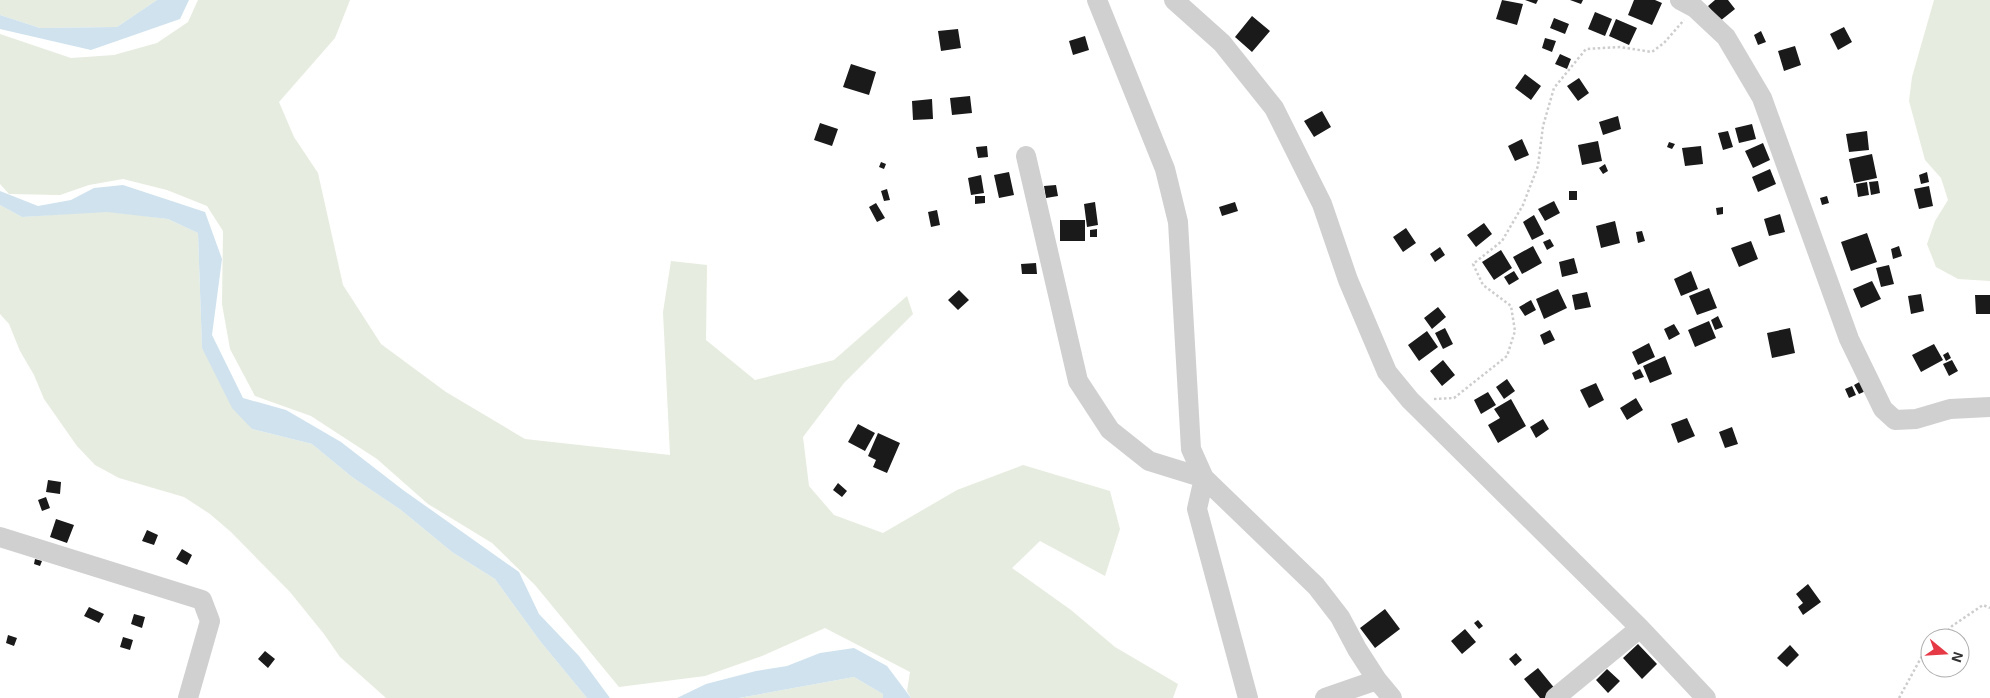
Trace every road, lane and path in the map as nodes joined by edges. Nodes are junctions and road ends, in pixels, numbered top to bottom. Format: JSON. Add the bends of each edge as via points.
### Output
{"nodes":[{"id":1,"x":1097,"y":0,"type":"edge"},
{"id":2,"x":1174,"y":0,"type":"edge"},
{"id":3,"x":1687,"y":4,"type":"edge"},
{"id":4,"x":1026,"y":156,"type":"dead end"},
{"id":5,"x":1410,"y":400,"type":"junction"},
{"id":6,"x":1990,"y":407,"type":"edge"},
{"id":7,"x":1204,"y":478,"type":"junction"},
{"id":8,"x":0,"y":537,"type":"edge"},
{"id":9,"x":1990,"y":608,"type":"edge"},
{"id":10,"x":1640,"y":628,"type":"junction"},
{"id":11,"x":1952,"y":628,"type":"edge"},
{"id":12,"x":1920,"y":660,"type":"edge"},
{"id":13,"x":1377,"y":680,"type":"junction"},
{"id":14,"x":188,"y":698,"type":"edge"},
{"id":15,"x":1248,"y":698,"type":"edge"},
{"id":16,"x":1325,"y":698,"type":"edge"},
{"id":17,"x":1392,"y":698,"type":"edge"},
{"id":18,"x":1555,"y":698,"type":"edge"},
{"id":19,"x":1706,"y":698,"type":"edge"},
{"id":20,"x":1899,"y":698,"type":"edge"}],
"edges":[{"from":1,"to":7,"type":"street","via":[[1165,169],[1178,222],[1191,449]]},
{"from":2,"to":5,"type":"street","via":[[1222,43],[1274,108],[1322,204],[1348,280],[1387,372]]},
{"from":3,"to":5,"type":"path","via":[[1664,44],[1652,52],[1620,47],[1586,50],[1554,88],[1543,126],[1538,166],[1523,205],[1502,240],[1473,264],[1483,285],[1511,306],[1515,331],[1507,356],[1454,398]]},
{"from":3,"to":6,"type":"street","via":[[1726,37],[1762,98],[1849,339],[1883,409],[1895,420],[1950,409]]},
{"from":4,"to":7,"type":"street","via":[[1078,381],[1110,430],[1149,461]]},
{"from":5,"to":10,"type":"street"},
{"from":7,"to":13,"type":"street","via":[[1316,586],[1340,616]]},
{"from":7,"to":15,"type":"street","via":[[1197,509]]},
{"from":8,"to":14,"type":"street","via":[[202,600],[210,621]]},
{"from":9,"to":11,"type":"path","via":[[1982,604]]},
{"from":10,"to":18,"type":"street"},
{"from":10,"to":19,"type":"street"},
{"from":12,"to":20,"type":"path"},
{"from":13,"to":16,"type":"street"},
{"from":13,"to":17,"type":"street"}]}
